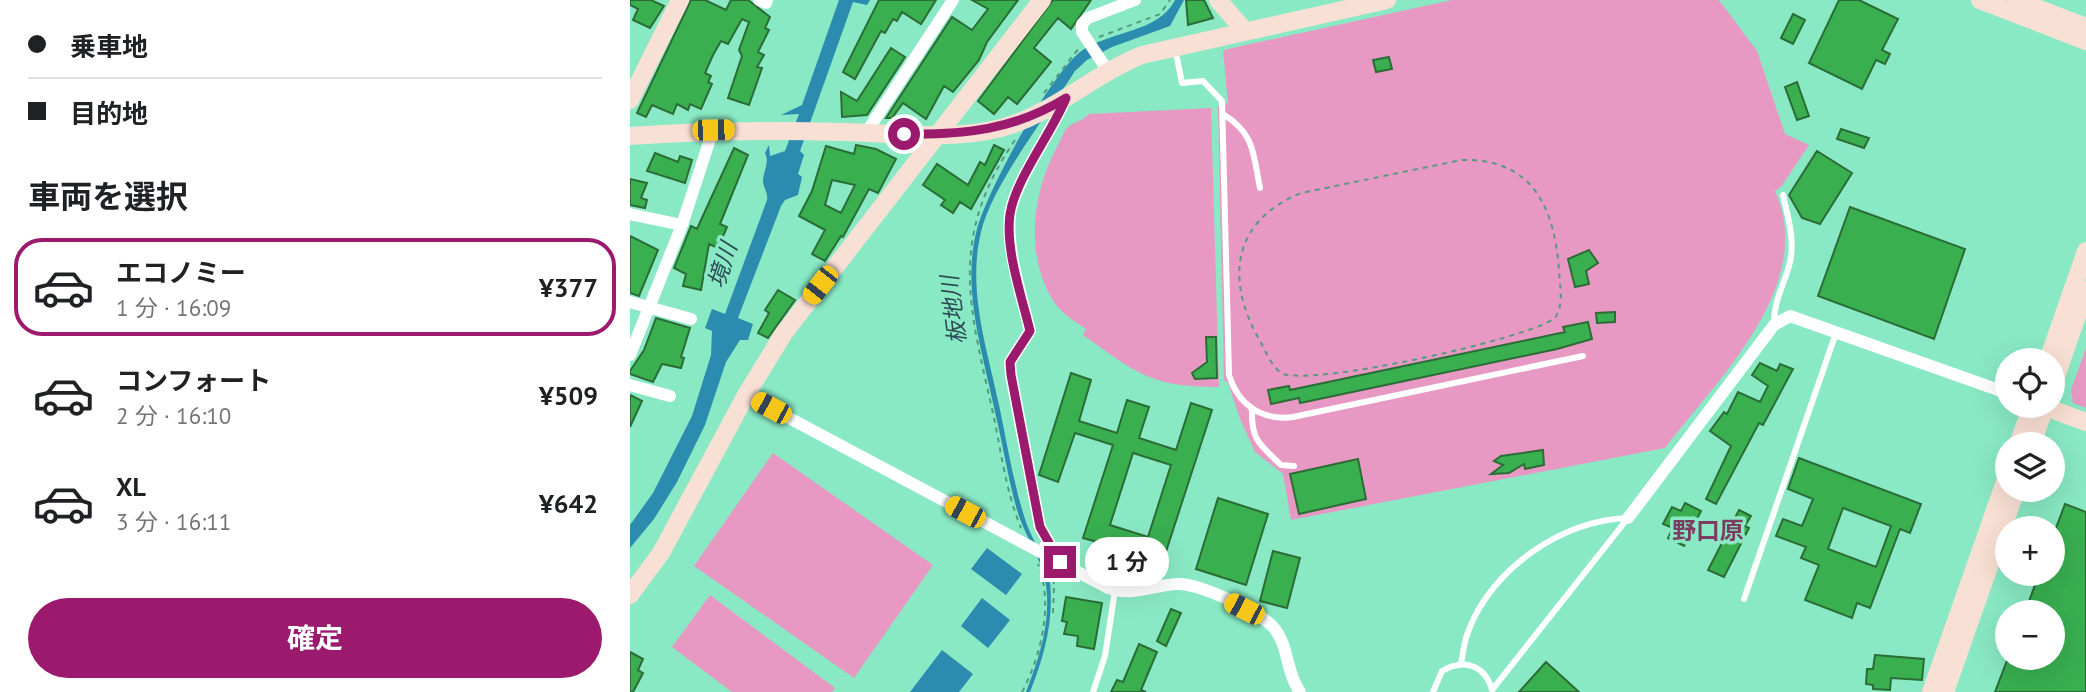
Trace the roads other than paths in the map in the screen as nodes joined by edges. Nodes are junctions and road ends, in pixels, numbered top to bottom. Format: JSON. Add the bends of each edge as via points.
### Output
{"nodes":[{"id":1,"x":680,"y":0,"type":"edge"},
{"id":2,"x":759,"y":0,"type":"edge"},
{"id":3,"x":767,"y":0,"type":"edge"},
{"id":4,"x":953,"y":0,"type":"edge"},
{"id":5,"x":1042,"y":0,"type":"edge"},
{"id":6,"x":1135,"y":0,"type":"edge"},
{"id":7,"x":1387,"y":0,"type":"edge"},
{"id":8,"x":1980,"y":0,"type":"edge"},
{"id":9,"x":2016,"y":0,"type":"edge"},
{"id":10,"x":1221,"y":3,"type":"edge"},
{"id":11,"x":2086,"y":27,"type":"edge"},
{"id":12,"x":1245,"y":31,"type":"junction"},
{"id":13,"x":2086,"y":41,"type":"edge"},
{"id":14,"x":1175,"y":46,"type":"junction"},
{"id":15,"x":1105,"y":67,"type":"junction"},
{"id":16,"x":1066,"y":98,"type":"junction"},
{"id":17,"x":630,"y":100,"type":"edge"},
{"id":18,"x":1223,"y":114,"type":"junction"},
{"id":19,"x":713,"y":130,"type":"junction"},
{"id":20,"x":866,"y":133,"type":"junction"},
{"id":21,"x":938,"y":134,"type":"junction"},
{"id":22,"x":630,"y":136,"type":"edge"},
{"id":23,"x":1260,"y":188,"type":"dead end"},
{"id":24,"x":1783,"y":195,"type":"dead end"},
{"id":25,"x":630,"y":214,"type":"edge"},
{"id":26,"x":682,"y":225,"type":"junction"},
{"id":27,"x":2086,"y":251,"type":"edge"},
{"id":28,"x":2086,"y":290,"type":"edge"},
{"id":29,"x":630,"y":302,"type":"edge"},
{"id":30,"x":651,"y":307,"type":"junction"},
{"id":31,"x":691,"y":319,"type":"dead end"},
{"id":32,"x":1774,"y":325,"type":"junction"},
{"id":33,"x":1837,"y":331,"type":"junction"},
{"id":34,"x":2052,"y":348,"type":"edge"},
{"id":35,"x":2065,"y":350,"type":"edge"},
{"id":36,"x":630,"y":355,"type":"edge"},
{"id":37,"x":1583,"y":356,"type":"dead end"},
{"id":38,"x":630,"y":385,"type":"edge"},
{"id":39,"x":1995,"y":389,"type":"edge"},
{"id":40,"x":746,"y":395,"type":"junction"},
{"id":41,"x":670,"y":397,"type":"dead end"},
{"id":42,"x":1252,"y":409,"type":"junction"},
{"id":43,"x":2065,"y":414,"type":"edge"},
{"id":44,"x":2086,"y":422,"type":"edge"},
{"id":45,"x":1294,"y":466,"type":"dead end"},
{"id":46,"x":1998,"y":502,"type":"edge"},
{"id":47,"x":2012,"y":502,"type":"edge"},
{"id":48,"x":1628,"y":518,"type":"junction"},
{"id":49,"x":1059,"y":566,"type":"junction"},
{"id":50,"x":1115,"y":590,"type":"junction"},
{"id":51,"x":630,"y":595,"type":"edge"},
{"id":52,"x":1744,"y":599,"type":"dead end"},
{"id":53,"x":1461,"y":664,"type":"junction"},
{"id":54,"x":1492,"y":691,"type":"edge"},
{"id":55,"x":1093,"y":692,"type":"edge"},
{"id":56,"x":1300,"y":692,"type":"edge"},
{"id":57,"x":1433,"y":692,"type":"edge"},
{"id":58,"x":1931,"y":692,"type":"edge"},
{"id":59,"x":1945,"y":692,"type":"edge"}],
"edges":[{"from":1,"to":17,"type":"street"},
{"from":2,"to":3,"type":"street"},
{"from":4,"to":20,"type":"street"},
{"from":5,"to":21,"type":"street"},
{"from":6,"to":15,"type":"street","via":[[1085,20],[1081,28]]},
{"from":7,"to":12,"type":"street"},
{"from":8,"to":13,"type":"street"},
{"from":9,"to":11,"type":"street"},
{"from":10,"to":12,"type":"street"},
{"from":12,"to":14,"type":"street"},
{"from":14,"to":15,"type":"street"},
{"from":14,"to":18,"type":"lane","via":[[1182,83],[1203,81],[1222,101]]},
{"from":15,"to":16,"type":"street"},
{"from":16,"to":21,"type":"street","via":[[1006,126]]},
{"from":16,"to":49,"type":"street","via":[[1010,214],[1014,263],[1030,331],[1010,362],[1011,375],[1040,527]]},
{"from":18,"to":23,"type":"lane","via":[[1250,139]]},
{"from":18,"to":42,"type":"lane","via":[[1229,375],[1235,391]]},
{"from":19,"to":20,"type":"street"},
{"from":19,"to":22,"type":"street"},
{"from":19,"to":26,"type":"street"},
{"from":20,"to":21,"type":"street"},
{"from":21,"to":40,"type":"street","via":[[803,307]]},
{"from":24,"to":32,"type":"lane","via":[[1793,245],[1774,303]]},
{"from":25,"to":26,"type":"street"},
{"from":26,"to":30,"type":"street"},
{"from":27,"to":34,"type":"street"},
{"from":28,"to":35,"type":"street"},
{"from":29,"to":30,"type":"street"},
{"from":30,"to":31,"type":"street"},
{"from":30,"to":36,"type":"street"},
{"from":32,"to":33,"type":"street","via":[[1790,316]]},
{"from":32,"to":48,"type":"street"},
{"from":33,"to":39,"type":"street"},
{"from":33,"to":52,"type":"lane"},
{"from":37,"to":42,"type":"lane","via":[[1293,417],[1267,416]]},
{"from":38,"to":41,"type":"street"},
{"from":40,"to":49,"type":"street"},
{"from":40,"to":51,"type":"street","via":[[661,553]]},
{"from":42,"to":45,"type":"lane","via":[[1255,440],[1280,465]]},
{"from":43,"to":44,"type":"street"},
{"from":46,"to":58,"type":"street"},
{"from":47,"to":59,"type":"street"},
{"from":48,"to":53,"type":"lane","via":[[1608,519],[1553,538],[1525,557],[1482,606],[1468,632]]},
{"from":48,"to":54,"type":"lane"},
{"from":49,"to":50,"type":"street"},
{"from":50,"to":55,"type":"lane","via":[[1105,656]]},
{"from":50,"to":56,"type":"street","via":[[1128,593],[1187,584],[1264,619],[1280,636]]},
{"from":53,"to":54,"type":"lane","via":[[1485,674]]},
{"from":53,"to":57,"type":"lane","via":[[1443,671]]}]}
